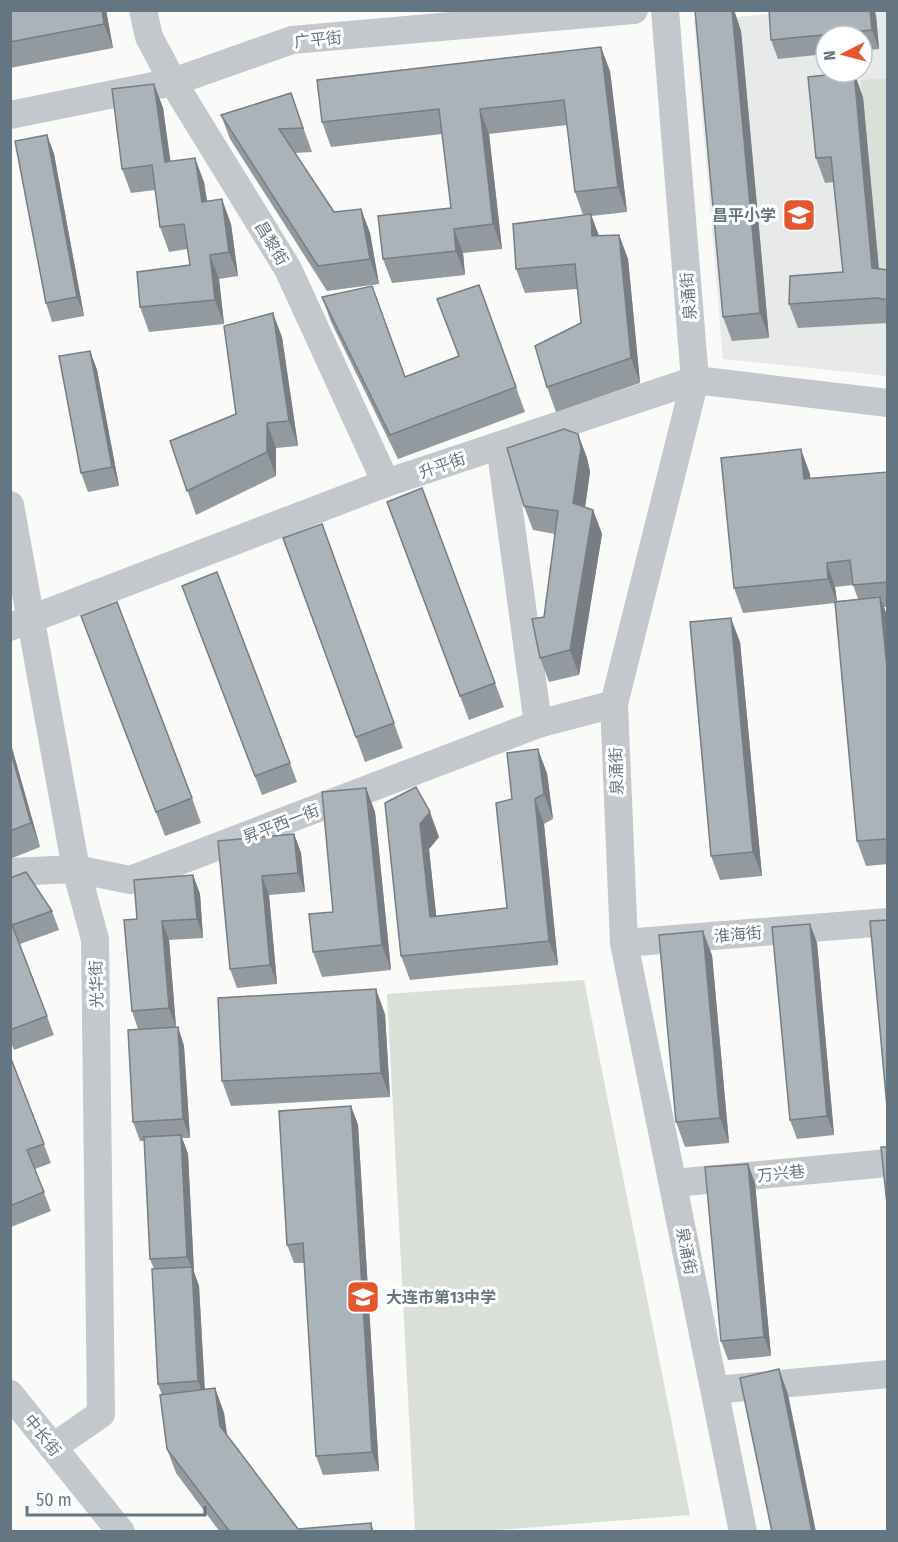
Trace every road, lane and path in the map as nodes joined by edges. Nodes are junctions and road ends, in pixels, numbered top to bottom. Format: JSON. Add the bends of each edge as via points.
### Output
{"nodes":[{"id":1,"x":143,"y":10,"type":"edge"},
{"id":2,"x":634,"y":10,"type":"edge"},
{"id":3,"x":665,"y":10,"type":"edge"},
{"id":4,"x":173,"y":82,"type":"junction"},
{"id":5,"x":10,"y":115,"type":"edge"},
{"id":6,"x":695,"y":380,"type":"junction"},
{"id":7,"x":888,"y":403,"type":"edge"},
{"id":8,"x":500,"y":445,"type":"junction"},
{"id":9,"x":386,"y":483,"type":"junction"},
{"id":10,"x":10,"y":505,"type":"edge"},
{"id":11,"x":21,"y":622,"type":"edge"},
{"id":12,"x":614,"y":704,"type":"junction"},
{"id":13,"x":538,"y":724,"type":"junction"},
{"id":14,"x":76,"y":869,"type":"junction"},
{"id":15,"x":10,"y":872,"type":"edge"},
{"id":16,"x":888,"y":922,"type":"edge"},
{"id":17,"x":624,"y":943,"type":"junction"},
{"id":18,"x":888,"y":1163,"type":"edge"},
{"id":19,"x":674,"y":1183,"type":"junction"},
{"id":20,"x":888,"y":1374,"type":"edge"},
{"id":21,"x":715,"y":1390,"type":"junction"},
{"id":22,"x":10,"y":1394,"type":"edge"},
{"id":23,"x":53,"y":1447,"type":"junction"},
{"id":24,"x":121,"y":1532,"type":"edge"},
{"id":25,"x":743,"y":1532,"type":"edge"}],
"edges":[{"from":1,"to":4,"type":"street","name":"昌黎街","via":[[149,37]]},
{"from":2,"to":4,"type":"street","name":"广平街","via":[[292,40]]},
{"from":3,"to":6,"type":"street","name":"泉涌街"},
{"from":4,"to":5,"type":"street","name":"广平街"},
{"from":4,"to":9,"type":"street","name":"昌黎街","via":[[288,269]]},
{"from":6,"to":7,"type":"street","name":"升平街"},
{"from":6,"to":8,"type":"street","name":"升平街"},
{"from":6,"to":12,"type":"street","name":"泉涌街"},
{"from":8,"to":9,"type":"street","name":"升平街"},
{"from":8,"to":13,"type":"street"},
{"from":9,"to":11,"type":"street","name":"升平街"},
{"from":10,"to":11,"type":"street","name":"光华街"},
{"from":11,"to":14,"type":"street","name":"光华街"},
{"from":12,"to":13,"type":"street","name":"昇平西一街"},
{"from":12,"to":17,"type":"street","name":"泉涌街"},
{"from":13,"to":14,"type":"street","name":"昇平西一街","via":[[130,880]]},
{"from":14,"to":15,"type":"street","name":"昇平西一街"},
{"from":14,"to":23,"type":"street","name":"光华街","via":[[95,939],[101,1414]]},
{"from":16,"to":17,"type":"street","name":"淮海街"},
{"from":17,"to":19,"type":"street","name":"泉涌街"},
{"from":18,"to":19,"type":"street","name":"万兴巷"},
{"from":19,"to":21,"type":"street","name":"泉涌街"},
{"from":20,"to":21,"type":"street"},
{"from":21,"to":25,"type":"street","name":"泉涌街"},
{"from":22,"to":23,"type":"street","name":"中长街"},
{"from":23,"to":24,"type":"street","name":"中长街"}]}
